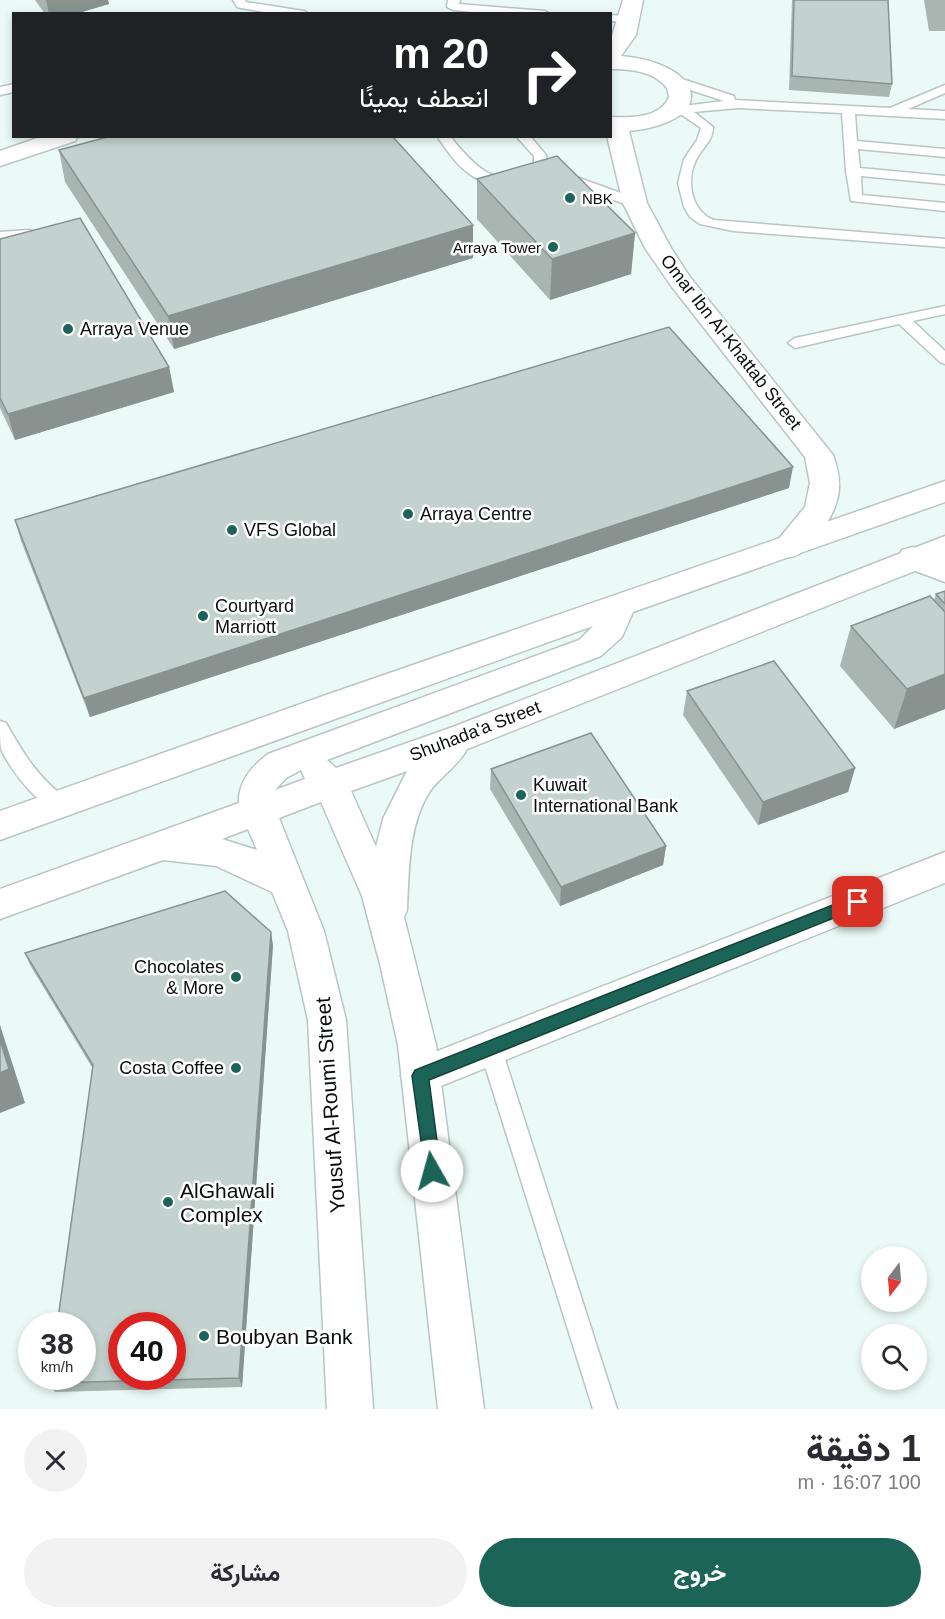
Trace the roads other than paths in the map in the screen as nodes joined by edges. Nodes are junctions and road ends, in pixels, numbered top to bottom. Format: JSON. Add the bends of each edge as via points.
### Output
{"nodes":[{"id":1,"x":239,"y":0,"type":"edge"},
{"id":2,"x":454,"y":0,"type":"edge"},
{"id":3,"x":290,"y":12,"type":"edge"},
{"id":4,"x":519,"y":12,"type":"edge"},
{"id":5,"x":626,"y":14,"type":"edge"},
{"id":6,"x":612,"y":49,"type":"edge"},
{"id":7,"x":612,"y":62,"type":"edge"},
{"id":8,"x":666,"y":76,"type":"junction"},
{"id":9,"x":945,"y":89,"type":"edge"},
{"id":10,"x":749,"y":104,"type":"junction"},
{"id":11,"x":848,"y":109,"type":"junction"},
{"id":12,"x":892,"y":112,"type":"junction"},
{"id":13,"x":674,"y":113,"type":"junction"},
{"id":14,"x":945,"y":116,"type":"edge"},
{"id":15,"x":613,"y":124,"type":"edge"},
{"id":16,"x":61,"y":138,"type":"edge"},
{"id":17,"x":445,"y":138,"type":"edge"},
{"id":18,"x":524,"y":138,"type":"edge"},
{"id":19,"x":850,"y":144,"type":"junction"},
{"id":20,"x":945,"y":153,"type":"edge"},
{"id":21,"x":0,"y":159,"type":"edge"},
{"id":22,"x":538,"y":168,"type":"junction"},
{"id":23,"x":852,"y":171,"type":"junction"},
{"id":24,"x":945,"y":180,"type":"edge"},
{"id":25,"x":634,"y":203,"type":"junction"},
{"id":26,"x":945,"y":207,"type":"edge"},
{"id":27,"x":0,"y":236,"type":"edge"},
{"id":28,"x":945,"y":243,"type":"edge"},
{"id":29,"x":55,"y":251,"type":"edge"},
{"id":30,"x":945,"y":310,"type":"edge"},
{"id":31,"x":903,"y":320,"type":"junction"},
{"id":32,"x":795,"y":343,"type":"dead end"},
{"id":33,"x":945,"y":358,"type":"edge"},
{"id":34,"x":945,"y":491,"type":"edge"},
{"id":35,"x":787,"y":547,"type":"junction"},
{"id":36,"x":945,"y":547,"type":"edge"},
{"id":37,"x":913,"y":558,"type":"junction"},
{"id":38,"x":945,"y":571,"type":"edge"},
{"id":39,"x":620,"y":605,"type":"junction"},
{"id":40,"x":0,"y":728,"type":"edge"},
{"id":41,"x":462,"y":737,"type":"junction"},
{"id":42,"x":209,"y":750,"type":"junction"},
{"id":43,"x":296,"y":758,"type":"junction"},
{"id":44,"x":331,"y":786,"type":"junction"},
{"id":45,"x":60,"y":804,"type":"junction"},
{"id":46,"x":259,"y":811,"type":"junction"},
{"id":47,"x":0,"y":826,"type":"edge"},
{"id":48,"x":145,"y":851,"type":"junction"},
{"id":49,"x":945,"y":867,"type":"edge"},
{"id":50,"x":288,"y":882,"type":"junction"},
{"id":51,"x":0,"y":904,"type":"edge"},
{"id":52,"x":389,"y":927,"type":"junction"},
{"id":53,"x":490,"y":1047,"type":"junction"},
{"id":54,"x":421,"y":1076,"type":"junction"},
{"id":55,"x":350,"y":1409,"type":"edge"},
{"id":56,"x":461,"y":1409,"type":"edge"},
{"id":57,"x":605,"y":1409,"type":"edge"}],
"edges":[{"from":1,"to":3,"type":"lane","via":[[241,5]]},
{"from":2,"to":4,"type":"lane","via":[[453,7]]},
{"from":5,"to":6,"type":"street"},
{"from":5,"to":8,"type":"street","via":[[637,54]]},
{"from":7,"to":8,"type":"street","via":[[635,63]]},
{"from":8,"to":10,"type":"lane","via":[[709,94]]},
{"from":8,"to":13,"type":"street","via":[[679,88]]},
{"from":9,"to":12,"type":"lane"},
{"from":10,"to":11,"type":"lane"},
{"from":10,"to":13,"type":"lane","via":[[715,105]]},
{"from":11,"to":12,"type":"lane"},
{"from":11,"to":19,"type":"lane"},
{"from":12,"to":14,"type":"lane"},
{"from":13,"to":15,"type":"street","via":[[638,124]]},
{"from":13,"to":28,"type":"lane","via":[[707,127],[706,137],[689,161],[684,189],[692,210],[701,219],[732,227]]},
{"from":15,"to":25,"type":"street","name":"Omar Ibn Al-Khattab Street"},
{"from":16,"to":21,"type":"street"},
{"from":17,"to":22,"type":"lane","via":[[482,176],[514,180],[529,176]]},
{"from":18,"to":22,"type":"lane","via":[[540,155]]},
{"from":19,"to":20,"type":"lane"},
{"from":19,"to":23,"type":"lane"},
{"from":22,"to":25,"type":"lane"},
{"from":23,"to":24,"type":"lane"},
{"from":23,"to":26,"type":"lane","via":[[856,198]]},
{"from":25,"to":35,"type":"street","name":"Omar Ibn Al-Khattab Street","via":[[681,282],[819,455],[825,472],[821,507]]},
{"from":27,"to":29,"type":"lane","via":[[36,235]]},
{"from":30,"to":31,"type":"lane"},
{"from":31,"to":32,"type":"lane"},
{"from":31,"to":33,"type":"lane"},
{"from":34,"to":35,"type":"street"},
{"from":35,"to":39,"type":"street"},
{"from":36,"to":37,"type":"street","name":"Shuhada'a Street"},
{"from":37,"to":38,"type":"street"},
{"from":37,"to":41,"type":"street","name":"Shuhada'a Street"},
{"from":39,"to":42,"type":"street"},
{"from":39,"to":43,"type":"street","via":[[611,628],[582,652]]},
{"from":40,"to":45,"type":"lane","via":[[20,767]]},
{"from":41,"to":44,"type":"street","name":"Shuhada'a Street"},
{"from":41,"to":52,"type":"street","via":[[424,772],[403,808],[393,847]]},
{"from":42,"to":43,"type":"street","via":[[265,751]]},
{"from":42,"to":45,"type":"street"},
{"from":43,"to":44,"type":"street","via":[[321,774]]},
{"from":43,"to":46,"type":"street","via":[[261,779],[256,792]]},
{"from":44,"to":46,"type":"street","name":"Shuhada'a Street"},
{"from":44,"to":52,"type":"street","via":[[380,896]]},
{"from":45,"to":47,"type":"street"},
{"from":46,"to":48,"type":"street","name":"Shuhada'a Street"},
{"from":46,"to":50,"type":"street","name":"Yousuf Al-Roumi Street"},
{"from":48,"to":50,"type":"street","via":[[178,847],[210,850],[245,861]]},
{"from":48,"to":51,"type":"street","name":"Shuhada'a Street"},
{"from":49,"to":53,"type":"street"},
{"from":50,"to":55,"type":"street","name":"Yousuf Al-Roumi Street","via":[[313,954],[327,1020]]},
{"from":52,"to":54,"type":"street","via":[[409,1004]]},
{"from":53,"to":54,"type":"street"},
{"from":53,"to":57,"type":"lane"},
{"from":54,"to":56,"type":"street"}]}
